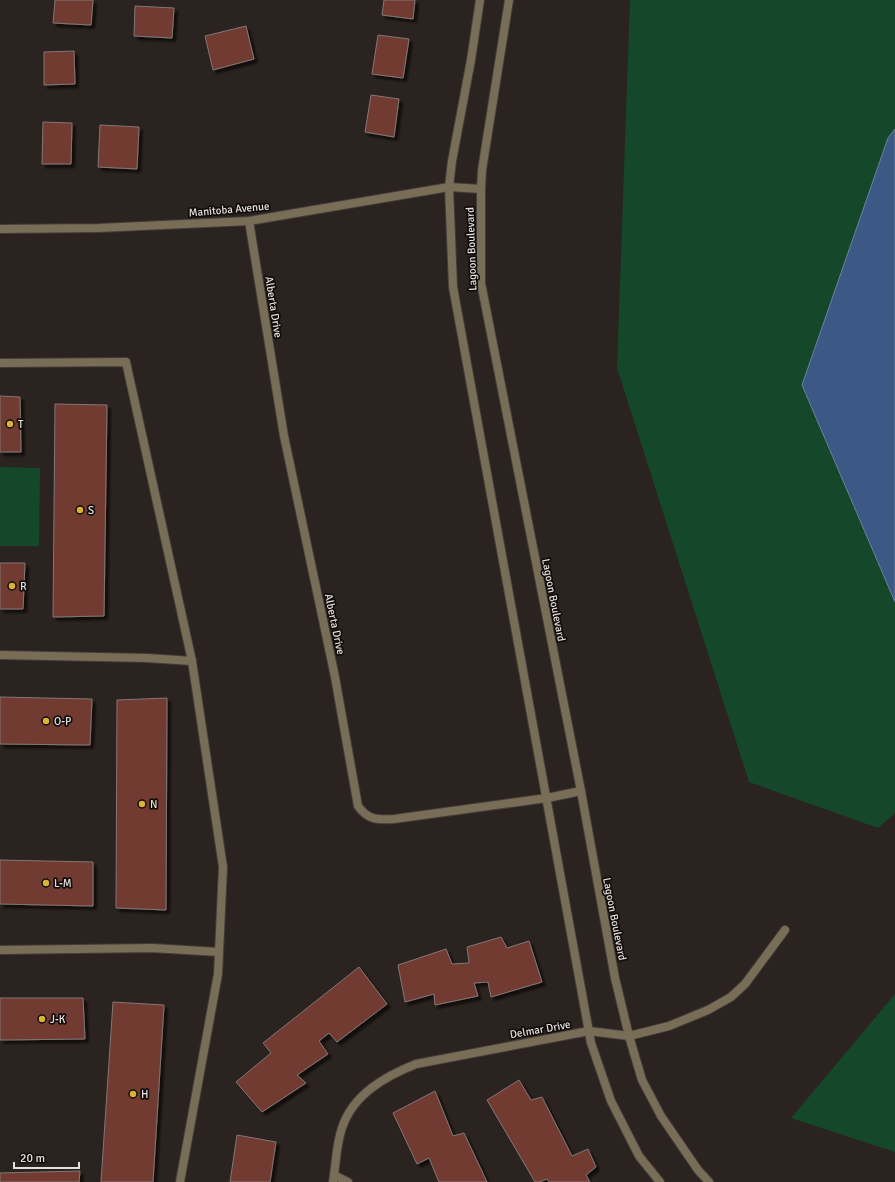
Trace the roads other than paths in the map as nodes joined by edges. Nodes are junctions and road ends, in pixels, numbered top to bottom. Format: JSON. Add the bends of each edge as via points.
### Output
{"nodes":[{"id":1,"x":480,"y":0,"type":"edge"},
{"id":2,"x":509,"y":0,"type":"edge"},
{"id":3,"x":449,"y":187,"type":"junction"},
{"id":4,"x":481,"y":189,"type":"junction"},
{"id":5,"x":249,"y":221,"type":"junction"},
{"id":6,"x":0,"y":229,"type":"edge"},
{"id":7,"x":0,"y":363,"type":"edge"},
{"id":8,"x":0,"y":655,"type":"edge"},
{"id":9,"x":192,"y":661,"type":"junction"},
{"id":10,"x":580,"y":791,"type":"junction"},
{"id":11,"x":546,"y":798,"type":"junction"},
{"id":12,"x":785,"y":930,"type":"dead end"},
{"id":13,"x":0,"y":950,"type":"edge"},
{"id":14,"x":219,"y":952,"type":"junction"},
{"id":15,"x":589,"y":1031,"type":"junction"},
{"id":16,"x":628,"y":1036,"type":"junction"},
{"id":17,"x":334,"y":1179,"type":"edge"},
{"id":18,"x":180,"y":1182,"type":"edge"},
{"id":19,"x":348,"y":1182,"type":"edge"},
{"id":20,"x":660,"y":1182,"type":"edge"},
{"id":21,"x":709,"y":1182,"type":"edge"}],
"edges":[{"from":1,"to":3,"type":"street","name":"Lagoon Boulevard"},
{"from":2,"to":4,"type":"street","name":"Lagoon Boulevard"},
{"from":3,"to":4,"type":"street","name":"Manitoba Avenue"},
{"from":3,"to":5,"type":"street","name":"Manitoba Avenue"},
{"from":3,"to":11,"type":"street","name":"Lagoon Boulevard","via":[[453,287]]},
{"from":4,"to":10,"type":"street","name":"Lagoon Boulevard","via":[[481,283]]},
{"from":5,"to":6,"type":"street","name":"Manitoba Avenue","via":[[99,228]]},
{"from":5,"to":11,"type":"street","name":"Alberta Drive","via":[[284,436],[335,677],[358,806],[369,817],[384,820]]},
{"from":7,"to":9,"type":"street","via":[[126,362]]},
{"from":8,"to":9,"type":"street"},
{"from":9,"to":14,"type":"street","via":[[223,867]]},
{"from":10,"to":11,"type":"street","name":"Alberta Drive"},
{"from":10,"to":16,"type":"street","name":"Lagoon Boulevard"},
{"from":11,"to":15,"type":"street","name":"Lagoon Boulevard"},
{"from":12,"to":16,"type":"street","name":"Delmar Drive","via":[[745,984],[731,997],[708,1010],[669,1026]]},
{"from":13,"to":14,"type":"street","via":[[152,948]]},
{"from":14,"to":18,"type":"street","via":[[218,974]]},
{"from":15,"to":16,"type":"street","name":"Delmar Drive"},
{"from":15,"to":17,"type":"street","name":"Delmar Drive","via":[[416,1064],[394,1073],[377,1083],[351,1110],[341,1132]]},
{"from":15,"to":20,"type":"street","name":"Lagoon Boulevard","via":[[611,1101],[639,1156]]},
{"from":16,"to":21,"type":"street","name":"Lagoon Boulevard","via":[[642,1080],[661,1116]]},
{"from":17,"to":19,"type":"street"}]}
